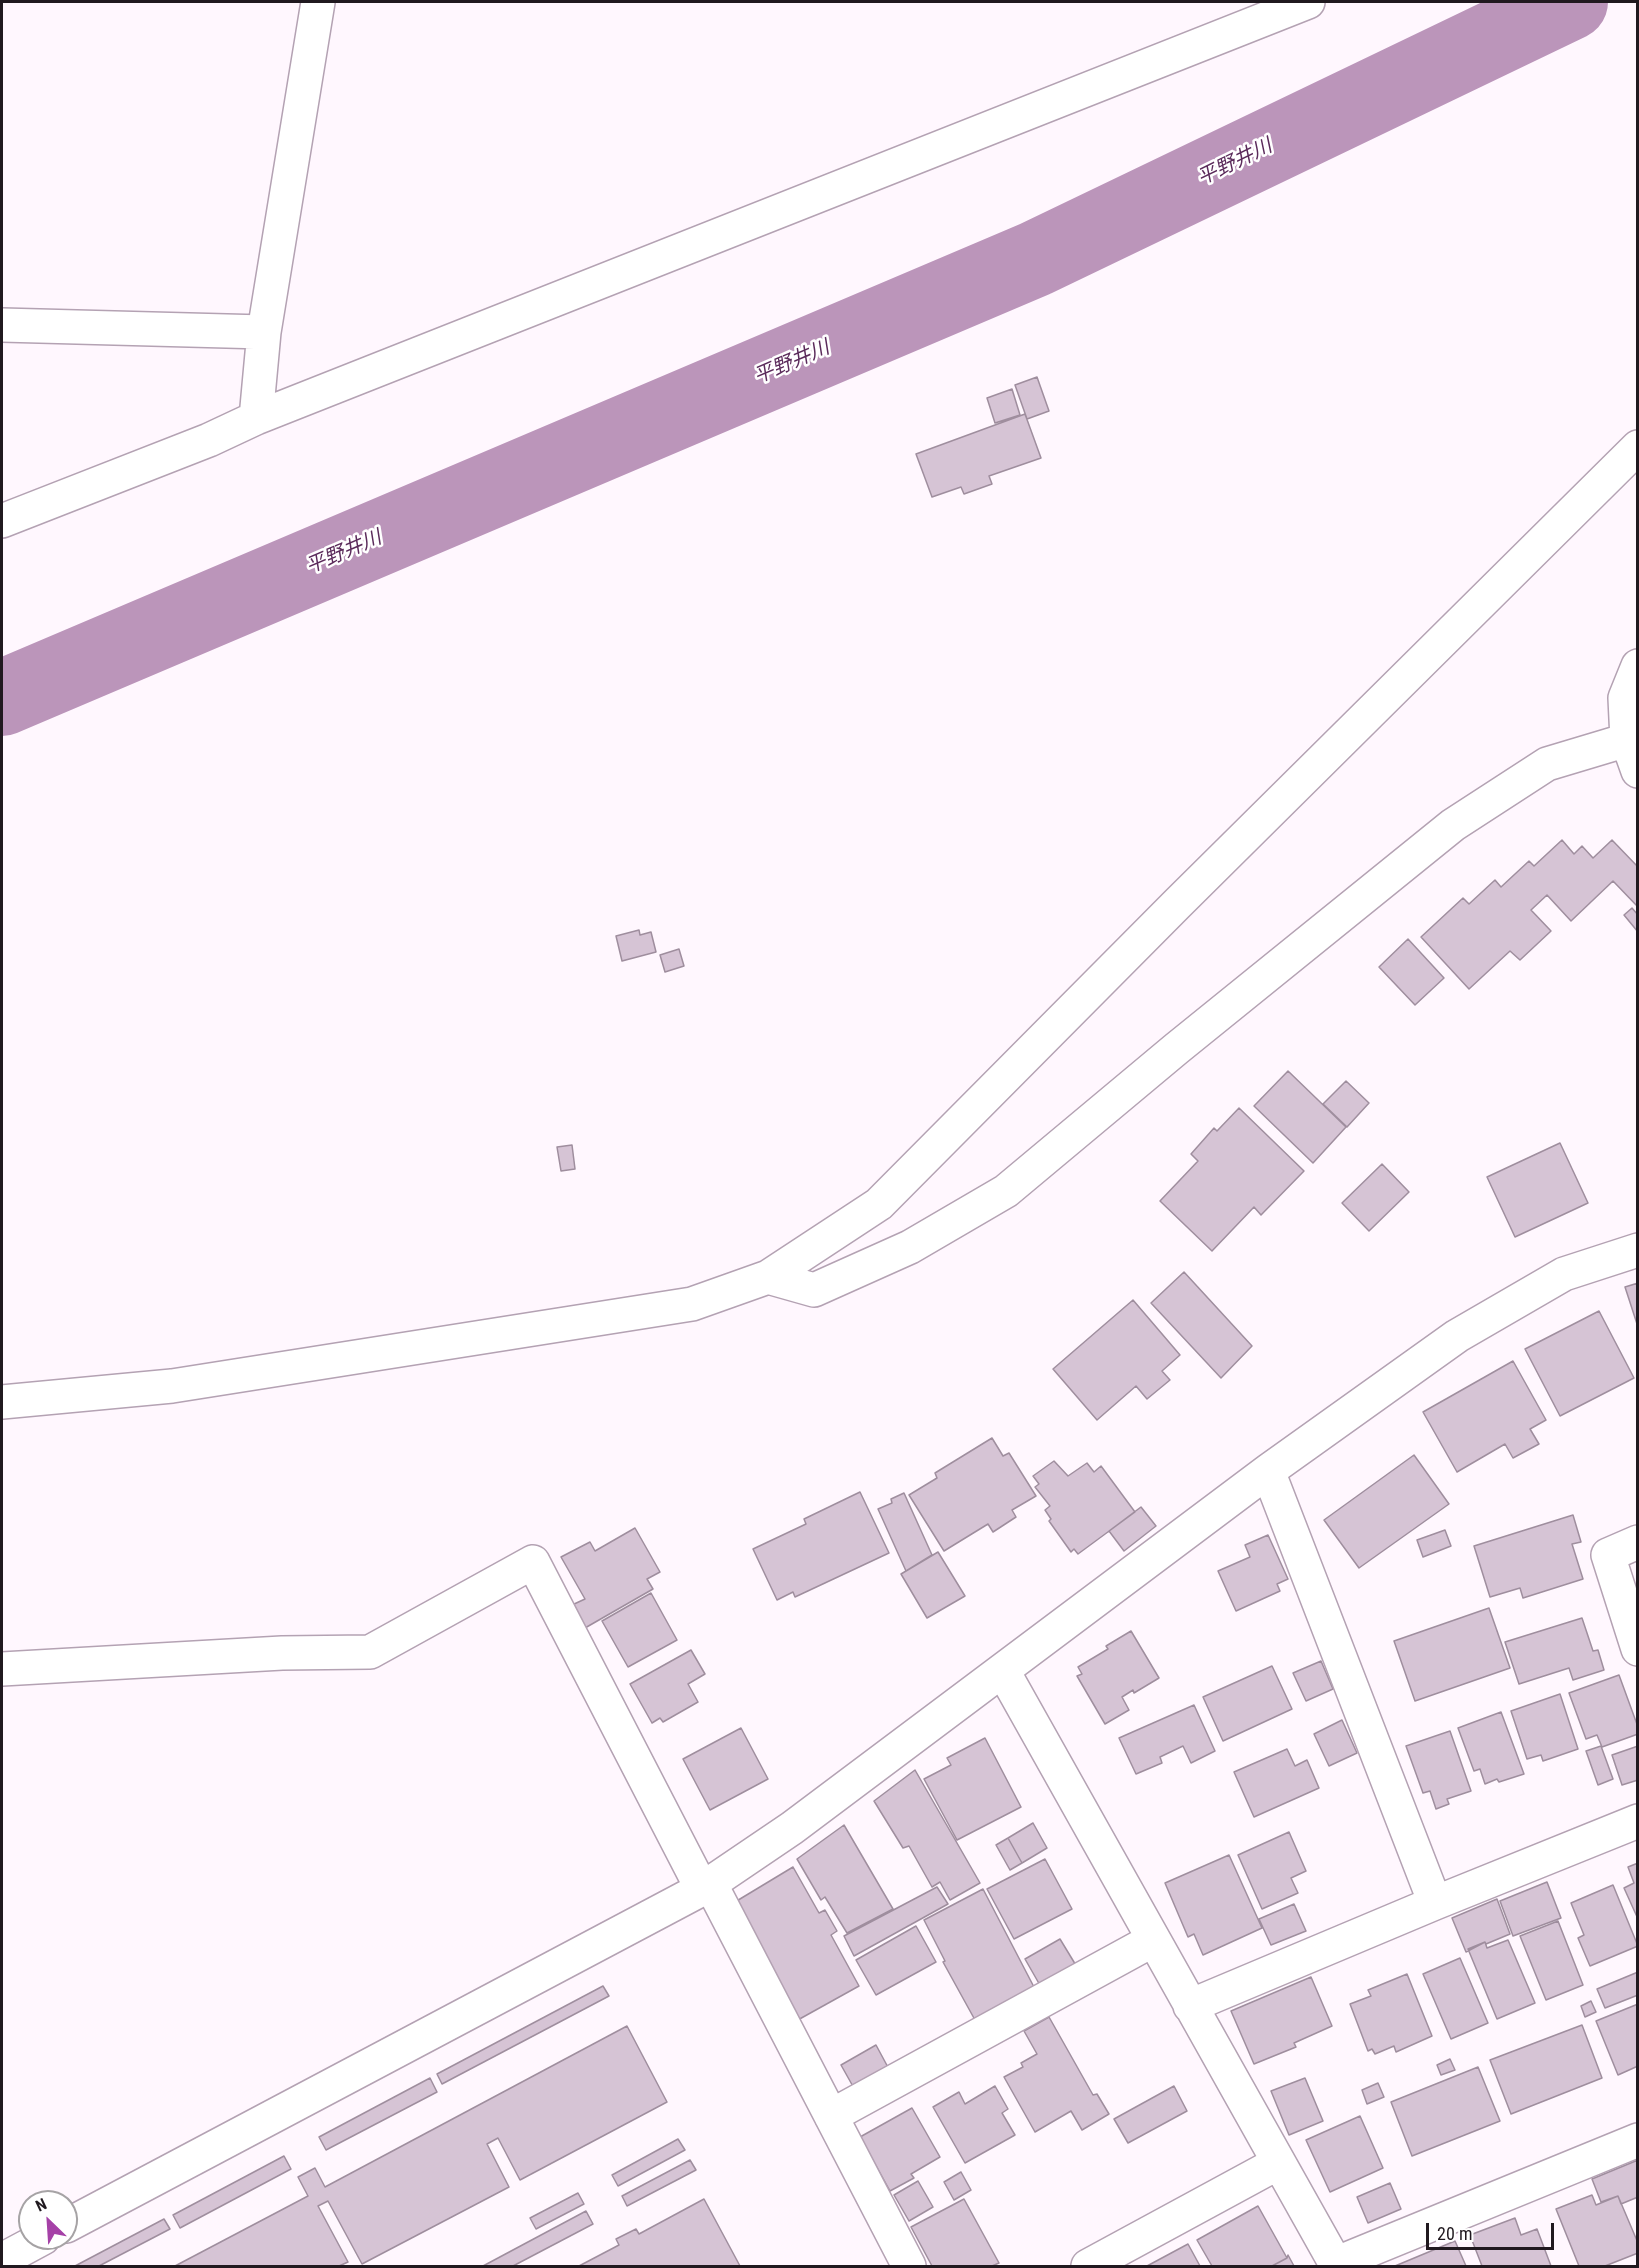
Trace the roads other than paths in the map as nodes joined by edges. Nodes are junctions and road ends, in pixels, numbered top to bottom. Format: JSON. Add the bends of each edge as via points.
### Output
{"nodes":[{"id":1,"x":318,"y":2,"type":"edge"},
{"id":2,"x":1308,"y":2,"type":"edge"},
{"id":3,"x":2,"y":325,"type":"edge"},
{"id":4,"x":264,"y":332,"type":"junction"},
{"id":5,"x":256,"y":418,"type":"junction"},
{"id":6,"x":1638,"y":447,"type":"edge"},
{"id":7,"x":2,"y":521,"type":"edge"},
{"id":8,"x":1638,"y":666,"type":"edge"},
{"id":9,"x":1627,"y":740,"type":"junction"},
{"id":10,"x":1638,"y":771,"type":"edge"},
{"id":11,"x":1638,"y":1250,"type":"edge"},
{"id":12,"x":768,"y":1277,"type":"junction"},
{"id":13,"x":2,"y":1402,"type":"edge"},
{"id":14,"x":1268,"y":1472,"type":"junction"},
{"id":15,"x":1638,"y":1542,"type":"edge"},
{"id":16,"x":1638,"y":1649,"type":"edge"},
{"id":17,"x":2,"y":1669,"type":"edge"},
{"id":18,"x":1003,"y":1671,"type":"junction"},
{"id":19,"x":1638,"y":1821,"type":"edge"},
{"id":20,"x":706,"y":1886,"type":"junction"},
{"id":21,"x":1435,"y":1903,"type":"junction"},
{"id":22,"x":1153,"y":1940,"type":"junction"},
{"id":23,"x":1190,"y":2006,"type":"junction"},
{"id":24,"x":831,"y":2116,"type":"junction"},
{"id":25,"x":1638,"y":2140,"type":"edge"},
{"id":26,"x":1278,"y":2163,"type":"junction"},
{"id":27,"x":78,"y":2220,"type":"edge"},
{"id":28,"x":21,"y":2250,"type":"edge"},
{"id":29,"x":2,"y":2260,"type":"edge"},
{"id":30,"x":1336,"y":2265,"type":"edge"},
{"id":31,"x":909,"y":2266,"type":"edge"},
{"id":32,"x":1088,"y":2266,"type":"edge"}],
"edges":[{"from":1,"to":4,"type":"street"},
{"from":2,"to":5,"type":"street"},
{"from":3,"to":4,"type":"street"},
{"from":4,"to":5,"type":"street"},
{"from":5,"to":7,"type":"street"},
{"from":6,"to":12,"type":"street","via":[[879,1204]]},
{"from":8,"to":9,"type":"street","via":[[1625,698]]},
{"from":9,"to":10,"type":"street"},
{"from":9,"to":12,"type":"street","via":[[1547,765],[1453,825],[1006,1191],[910,1247],[814,1290]]},
{"from":11,"to":14,"type":"street","via":[[1564,1274],[1457,1336]]},
{"from":12,"to":13,"type":"street","via":[[692,1304],[172,1386]]},
{"from":14,"to":18,"type":"street"},
{"from":14,"to":21,"type":"street"},
{"from":15,"to":16,"type":"street","via":[[1608,1556]]},
{"from":17,"to":20,"type":"street","via":[[282,1653],[370,1652],[533,1562]]},
{"from":18,"to":20,"type":"street","via":[[792,1828]]},
{"from":18,"to":22,"type":"street"},
{"from":19,"to":21,"type":"street"},
{"from":20,"to":24,"type":"street"},
{"from":20,"to":27,"type":"street"},
{"from":21,"to":23,"type":"street"},
{"from":22,"to":23,"type":"street"},
{"from":22,"to":24,"type":"street"},
{"from":23,"to":26,"type":"street"},
{"from":24,"to":31,"type":"street"},
{"from":25,"to":30,"type":"street"},
{"from":26,"to":30,"type":"street"},
{"from":26,"to":32,"type":"street"},
{"from":28,"to":29,"type":"street"}]}
